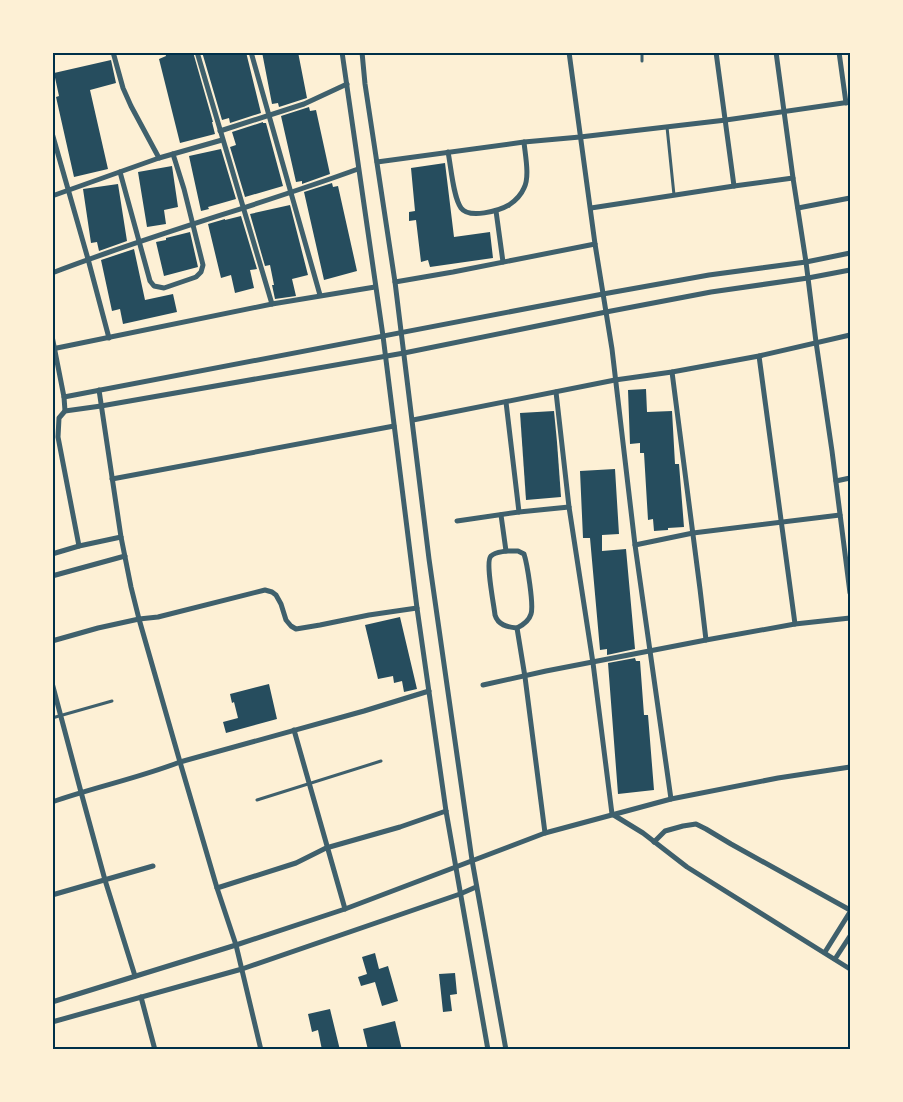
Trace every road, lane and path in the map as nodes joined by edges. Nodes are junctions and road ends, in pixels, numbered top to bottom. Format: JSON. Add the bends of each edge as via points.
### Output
{"nodes":[{"id":1,"x":113,"y":52,"type":"edge"},
{"id":2,"x":197,"y":52,"type":"edge"},
{"id":3,"x":251,"y":52,"type":"edge"},
{"id":4,"x":342,"y":52,"type":"edge"},
{"id":5,"x":362,"y":52,"type":"edge"},
{"id":6,"x":569,"y":52,"type":"edge"},
{"id":7,"x":642,"y":52,"type":"edge"},
{"id":8,"x":716,"y":52,"type":"edge"},
{"id":9,"x":776,"y":52,"type":"edge"},
{"id":10,"x":839,"y":52,"type":"edge"},
{"id":11,"x":642,"y":60,"type":"dead end"},
{"id":12,"x":347,"y":84,"type":"junction"},
{"id":13,"x":848,"y":102,"type":"edge"},
{"id":14,"x":785,"y":112,"type":"junction"},
{"id":15,"x":269,"y":115,"type":"junction"},
{"id":16,"x":726,"y":120,"type":"junction"},
{"id":17,"x":667,"y":127,"type":"junction"},
{"id":18,"x":220,"y":131,"type":"junction"},
{"id":19,"x":52,"y":133,"type":"edge"},
{"id":20,"x":580,"y":137,"type":"junction"},
{"id":21,"x":222,"y":140,"type":"junction"},
{"id":22,"x":524,"y":142,"type":"junction"},
{"id":23,"x":448,"y":152,"type":"junction"},
{"id":24,"x":173,"y":154,"type":"junction"},
{"id":25,"x":159,"y":158,"type":"junction"},
{"id":26,"x":377,"y":162,"type":"junction"},
{"id":27,"x":358,"y":169,"type":"junction"},
{"id":28,"x":120,"y":172,"type":"junction"},
{"id":29,"x":793,"y":178,"type":"junction"},
{"id":30,"x":734,"y":186,"type":"junction"},
{"id":31,"x":69,"y":191,"type":"junction"},
{"id":32,"x":292,"y":192,"type":"junction"},
{"id":33,"x":674,"y":195,"type":"junction"},
{"id":34,"x":52,"y":196,"type":"edge"},
{"id":35,"x":850,"y":198,"type":"edge"},
{"id":36,"x":244,"y":207,"type":"junction"},
{"id":37,"x":591,"y":208,"type":"junction"},
{"id":38,"x":798,"y":208,"type":"junction"},
{"id":39,"x":496,"y":211,"type":"junction"},
{"id":40,"x":193,"y":223,"type":"junction"},
{"id":41,"x":140,"y":242,"type":"junction"},
{"id":42,"x":595,"y":244,"type":"junction"},
{"id":43,"x":850,"y":253,"type":"edge"},
{"id":44,"x":88,"y":259,"type":"junction"},
{"id":45,"x":503,"y":262,"type":"junction"},
{"id":46,"x":806,"y":262,"type":"junction"},
{"id":47,"x":850,"y":270,"type":"edge"},
{"id":48,"x":52,"y":273,"type":"edge"},
{"id":49,"x":808,"y":278,"type":"junction"},
{"id":50,"x":395,"y":282,"type":"junction"},
{"id":51,"x":375,"y":287,"type":"junction"},
{"id":52,"x":602,"y":294,"type":"junction"},
{"id":53,"x":320,"y":295,"type":"junction"},
{"id":54,"x":272,"y":304,"type":"junction"},
{"id":55,"x":606,"y":312,"type":"junction"},
{"id":56,"x":402,"y":333,"type":"junction"},
{"id":57,"x":850,"y":334,"type":"edge"},
{"id":58,"x":52,"y":336,"type":"edge"},
{"id":59,"x":383,"y":336,"type":"junction"},
{"id":60,"x":109,"y":338,"type":"junction"},
{"id":61,"x":816,"y":342,"type":"junction"},
{"id":62,"x":54,"y":348,"type":"edge"},
{"id":63,"x":404,"y":352,"type":"junction"},
{"id":64,"x":385,"y":355,"type":"junction"},
{"id":65,"x":759,"y":356,"type":"junction"},
{"id":66,"x":672,"y":372,"type":"junction"},
{"id":67,"x":615,"y":380,"type":"junction"},
{"id":68,"x":99,"y":390,"type":"junction"},
{"id":69,"x":556,"y":392,"type":"junction"},
{"id":70,"x":64,"y":397,"type":"junction"},
{"id":71,"x":506,"y":402,"type":"junction"},
{"id":72,"x":101,"y":406,"type":"junction"},
{"id":73,"x":65,"y":410,"type":"junction"},
{"id":74,"x":413,"y":420,"type":"junction"},
{"id":75,"x":394,"y":426,"type":"junction"},
{"id":76,"x":55,"y":438,"type":"edge"},
{"id":77,"x":850,"y":478,"type":"edge"},
{"id":78,"x":112,"y":479,"type":"junction"},
{"id":79,"x":836,"y":480,"type":"junction"},
{"id":80,"x":569,"y":507,"type":"junction"},
{"id":81,"x":519,"y":512,"type":"junction"},
{"id":82,"x":502,"y":515,"type":"junction"},
{"id":83,"x":840,"y":515,"type":"junction"},
{"id":84,"x":457,"y":521,"type":"dead end"},
{"id":85,"x":782,"y":522,"type":"junction"},
{"id":86,"x":693,"y":533,"type":"junction"},
{"id":87,"x":121,"y":537,"type":"junction"},
{"id":88,"x":635,"y":545,"type":"junction"},
{"id":89,"x":79,"y":546,"type":"junction"},
{"id":90,"x":506,"y":551,"type":"junction"},
{"id":91,"x":52,"y":554,"type":"edge"},
{"id":92,"x":125,"y":556,"type":"junction"},
{"id":93,"x":52,"y":576,"type":"edge"},
{"id":94,"x":850,"y":593,"type":"edge"},
{"id":95,"x":417,"y":608,"type":"junction"},
{"id":96,"x":850,"y":618,"type":"edge"},
{"id":97,"x":139,"y":619,"type":"junction"},
{"id":98,"x":795,"y":624,"type":"junction"},
{"id":99,"x":517,"y":628,"type":"junction"},
{"id":100,"x":706,"y":640,"type":"junction"},
{"id":101,"x":52,"y":642,"type":"edge"},
{"id":102,"x":650,"y":652,"type":"junction"},
{"id":103,"x":593,"y":663,"type":"junction"},
{"id":104,"x":525,"y":677,"type":"junction"},
{"id":105,"x":52,"y":683,"type":"edge"},
{"id":106,"x":483,"y":685,"type":"dead end"},
{"id":107,"x":429,"y":691,"type":"junction"},
{"id":108,"x":112,"y":701,"type":"dead end"},
{"id":109,"x":62,"y":715,"type":"junction"},
{"id":110,"x":52,"y":718,"type":"edge"},
{"id":111,"x":294,"y":730,"type":"junction"},
{"id":112,"x":381,"y":761,"type":"dead end"},
{"id":113,"x":180,"y":762,"type":"junction"},
{"id":114,"x":850,"y":767,"type":"edge"},
{"id":115,"x":310,"y":784,"type":"junction"},
{"id":116,"x":81,"y":792,"type":"junction"},
{"id":117,"x":671,"y":799,"type":"junction"},
{"id":118,"x":257,"y":800,"type":"dead end"},
{"id":119,"x":52,"y":802,"type":"edge"},
{"id":120,"x":446,"y":811,"type":"junction"},
{"id":121,"x":612,"y":814,"type":"junction"},
{"id":122,"x":544,"y":833,"type":"junction"},
{"id":123,"x":654,"y":842,"type":"junction"},
{"id":124,"x":326,"y":848,"type":"junction"},
{"id":125,"x":472,"y":860,"type":"junction"},
{"id":126,"x":153,"y":866,"type":"dead end"},
{"id":127,"x":456,"y":866,"type":"junction"},
{"id":128,"x":105,"y":880,"type":"junction"},
{"id":129,"x":476,"y":887,"type":"junction"},
{"id":130,"x":217,"y":888,"type":"junction"},
{"id":131,"x":52,"y":894,"type":"edge"},
{"id":132,"x":460,"y":894,"type":"junction"},
{"id":133,"x":345,"y":910,"type":"junction"},
{"id":134,"x":850,"y":911,"type":"edge"},
{"id":135,"x":850,"y":936,"type":"edge"},
{"id":136,"x":236,"y":946,"type":"junction"},
{"id":137,"x":824,"y":952,"type":"junction"},
{"id":138,"x":835,"y":959,"type":"junction"},
{"id":139,"x":242,"y":969,"type":"junction"},
{"id":140,"x":850,"y":969,"type":"edge"},
{"id":141,"x":135,"y":976,"type":"junction"},
{"id":142,"x":141,"y":997,"type":"junction"},
{"id":143,"x":52,"y":1002,"type":"edge"},
{"id":144,"x":52,"y":1022,"type":"edge"},
{"id":145,"x":156,"y":1050,"type":"edge"},
{"id":146,"x":262,"y":1050,"type":"edge"},
{"id":147,"x":488,"y":1050,"type":"edge"},
{"id":148,"x":506,"y":1050,"type":"edge"}],
"edges":[{"from":1,"to":25,"type":"street","via":[[123,88]]},
{"from":2,"to":18,"type":"street"},
{"from":3,"to":15,"type":"street"},
{"from":4,"to":12,"type":"street"},
{"from":5,"to":26,"type":"street"},
{"from":6,"to":20,"type":"street"},
{"from":7,"to":11,"type":"lane"},
{"from":8,"to":16,"type":"street"},
{"from":9,"to":14,"type":"street"},
{"from":10,"to":13,"type":"street"},
{"from":12,"to":15,"type":"street","via":[[304,104]]},
{"from":12,"to":27,"type":"street"},
{"from":13,"to":14,"type":"street"},
{"from":14,"to":16,"type":"street"},
{"from":14,"to":29,"type":"street"},
{"from":15,"to":18,"type":"street"},
{"from":15,"to":32,"type":"street"},
{"from":16,"to":17,"type":"street"},
{"from":16,"to":30,"type":"street"},
{"from":17,"to":20,"type":"street"},
{"from":17,"to":33,"type":"lane"},
{"from":18,"to":21,"type":"street"},
{"from":19,"to":31,"type":"street"},
{"from":20,"to":22,"type":"street"},
{"from":20,"to":37,"type":"street"},
{"from":21,"to":24,"type":"street"},
{"from":21,"to":36,"type":"street"},
{"from":22,"to":23,"type":"street"},
{"from":22,"to":39,"type":"street","via":[[527,175],[524,188],[516,200]]},
{"from":23,"to":26,"type":"street"},
{"from":23,"to":39,"type":"street","via":[[456,197],[462,210],[474,214]]},
{"from":24,"to":25,"type":"street"},
{"from":24,"to":40,"type":"street"},
{"from":25,"to":28,"type":"street"},
{"from":26,"to":50,"type":"street"},
{"from":27,"to":32,"type":"street"},
{"from":27,"to":51,"type":"street"},
{"from":28,"to":31,"type":"street"},
{"from":28,"to":41,"type":"street"},
{"from":29,"to":30,"type":"street"},
{"from":29,"to":38,"type":"street"},
{"from":30,"to":33,"type":"street"},
{"from":31,"to":34,"type":"street"},
{"from":31,"to":44,"type":"street"},
{"from":32,"to":36,"type":"street"},
{"from":32,"to":53,"type":"street"},
{"from":33,"to":37,"type":"street"},
{"from":35,"to":38,"type":"street"},
{"from":36,"to":40,"type":"street"},
{"from":36,"to":54,"type":"street"},
{"from":37,"to":42,"type":"street"},
{"from":38,"to":46,"type":"street"},
{"from":39,"to":45,"type":"street"},
{"from":40,"to":41,"type":"street"},
{"from":40,"to":41,"type":"street","via":[[203,262],[196,277],[164,288],[154,286]]},
{"from":41,"to":44,"type":"street"},
{"from":42,"to":45,"type":"street"},
{"from":42,"to":52,"type":"street"},
{"from":43,"to":46,"type":"street"},
{"from":44,"to":48,"type":"street"},
{"from":44,"to":60,"type":"street"},
{"from":45,"to":50,"type":"street"},
{"from":46,"to":49,"type":"street"},
{"from":46,"to":52,"type":"street"},
{"from":47,"to":49,"type":"street"},
{"from":49,"to":55,"type":"street"},
{"from":49,"to":61,"type":"street"},
{"from":50,"to":56,"type":"street"},
{"from":51,"to":53,"type":"street"},
{"from":51,"to":59,"type":"street"},
{"from":52,"to":55,"type":"street"},
{"from":52,"to":56,"type":"street"},
{"from":53,"to":54,"type":"street"},
{"from":54,"to":60,"type":"street"},
{"from":55,"to":63,"type":"street"},
{"from":55,"to":67,"type":"street"},
{"from":56,"to":59,"type":"street"},
{"from":56,"to":63,"type":"street"},
{"from":57,"to":61,"type":"street"},
{"from":58,"to":62,"type":"street"},
{"from":59,"to":64,"type":"street"},
{"from":59,"to":68,"type":"street"},
{"from":60,"to":62,"type":"street"},
{"from":61,"to":65,"type":"street"},
{"from":61,"to":79,"type":"street"},
{"from":62,"to":70,"type":"street"},
{"from":63,"to":64,"type":"street"},
{"from":63,"to":74,"type":"street"},
{"from":64,"to":72,"type":"street"},
{"from":64,"to":75,"type":"street"},
{"from":65,"to":66,"type":"street"},
{"from":65,"to":85,"type":"street"},
{"from":66,"to":67,"type":"street"},
{"from":66,"to":86,"type":"street"},
{"from":67,"to":69,"type":"street"},
{"from":67,"to":88,"type":"street"},
{"from":68,"to":70,"type":"street"},
{"from":68,"to":72,"type":"street"},
{"from":69,"to":71,"type":"street"},
{"from":69,"to":80,"type":"street"},
{"from":70,"to":73,"type":"street"},
{"from":71,"to":74,"type":"street"},
{"from":71,"to":81,"type":"street"},
{"from":72,"to":73,"type":"street"},
{"from":72,"to":78,"type":"street"},
{"from":73,"to":76,"type":"street","via":[[59,418]]},
{"from":74,"to":125,"type":"street","via":[[429,559]]},
{"from":75,"to":78,"type":"street"},
{"from":75,"to":95,"type":"street"},
{"from":76,"to":89,"type":"street"},
{"from":77,"to":79,"type":"street"},
{"from":78,"to":87,"type":"street"},
{"from":79,"to":83,"type":"street"},
{"from":80,"to":81,"type":"street"},
{"from":80,"to":103,"type":"street"},
{"from":81,"to":82,"type":"street"},
{"from":82,"to":84,"type":"street"},
{"from":82,"to":90,"type":"street"},
{"from":83,"to":85,"type":"street"},
{"from":83,"to":94,"type":"street"},
{"from":85,"to":86,"type":"street"},
{"from":85,"to":98,"type":"street"},
{"from":86,"to":88,"type":"street"},
{"from":86,"to":100,"type":"street"},
{"from":87,"to":89,"type":"street"},
{"from":87,"to":92,"type":"street"},
{"from":88,"to":102,"type":"street"},
{"from":89,"to":91,"type":"street"},
{"from":90,"to":99,"type":"street","via":[[524,554],[530,590],[531,615]]},
{"from":90,"to":99,"type":"street","via":[[493,554],[488,563],[495,615],[499,623]]},
{"from":92,"to":93,"type":"street"},
{"from":92,"to":97,"type":"street"},
{"from":95,"to":97,"type":"street","via":[[296,629],[286,620],[276,595],[265,590]]},
{"from":95,"to":107,"type":"street"},
{"from":96,"to":98,"type":"street"},
{"from":97,"to":101,"type":"street"},
{"from":97,"to":113,"type":"street"},
{"from":98,"to":100,"type":"street"},
{"from":99,"to":104,"type":"street"},
{"from":100,"to":102,"type":"street"},
{"from":102,"to":103,"type":"street"},
{"from":102,"to":117,"type":"street"},
{"from":103,"to":104,"type":"street"},
{"from":103,"to":121,"type":"street"},
{"from":104,"to":106,"type":"street"},
{"from":104,"to":122,"type":"street"},
{"from":105,"to":109,"type":"street"},
{"from":107,"to":111,"type":"street"},
{"from":107,"to":120,"type":"street"},
{"from":108,"to":109,"type":"lane"},
{"from":109,"to":110,"type":"lane"},
{"from":109,"to":116,"type":"street"},
{"from":111,"to":113,"type":"street"},
{"from":111,"to":115,"type":"street"},
{"from":112,"to":115,"type":"lane"},
{"from":113,"to":116,"type":"street"},
{"from":113,"to":130,"type":"street"},
{"from":114,"to":117,"type":"street"},
{"from":115,"to":118,"type":"lane"},
{"from":115,"to":124,"type":"street"},
{"from":116,"to":119,"type":"street"},
{"from":116,"to":128,"type":"street"},
{"from":117,"to":121,"type":"street"},
{"from":120,"to":124,"type":"street"},
{"from":120,"to":127,"type":"street"},
{"from":121,"to":122,"type":"street"},
{"from":121,"to":123,"type":"street"},
{"from":122,"to":125,"type":"street"},
{"from":123,"to":134,"type":"street","via":[[665,831],[696,824]]},
{"from":123,"to":137,"type":"street","via":[[687,867]]},
{"from":124,"to":130,"type":"street","via":[[279,869]]},
{"from":124,"to":133,"type":"street"},
{"from":125,"to":127,"type":"street"},
{"from":125,"to":129,"type":"street"},
{"from":126,"to":128,"type":"street"},
{"from":127,"to":132,"type":"street"},
{"from":127,"to":133,"type":"street"},
{"from":128,"to":131,"type":"street"},
{"from":128,"to":141,"type":"street"},
{"from":129,"to":132,"type":"street"},
{"from":129,"to":148,"type":"street"},
{"from":130,"to":136,"type":"street"},
{"from":132,"to":139,"type":"street"},
{"from":132,"to":147,"type":"street"},
{"from":133,"to":136,"type":"street"},
{"from":134,"to":137,"type":"street"},
{"from":135,"to":138,"type":"street"},
{"from":136,"to":139,"type":"street"},
{"from":136,"to":141,"type":"street"},
{"from":137,"to":138,"type":"street"},
{"from":138,"to":140,"type":"street"},
{"from":139,"to":142,"type":"street"},
{"from":139,"to":146,"type":"street"},
{"from":141,"to":143,"type":"street"},
{"from":142,"to":144,"type":"street"},
{"from":142,"to":145,"type":"street"}]}
